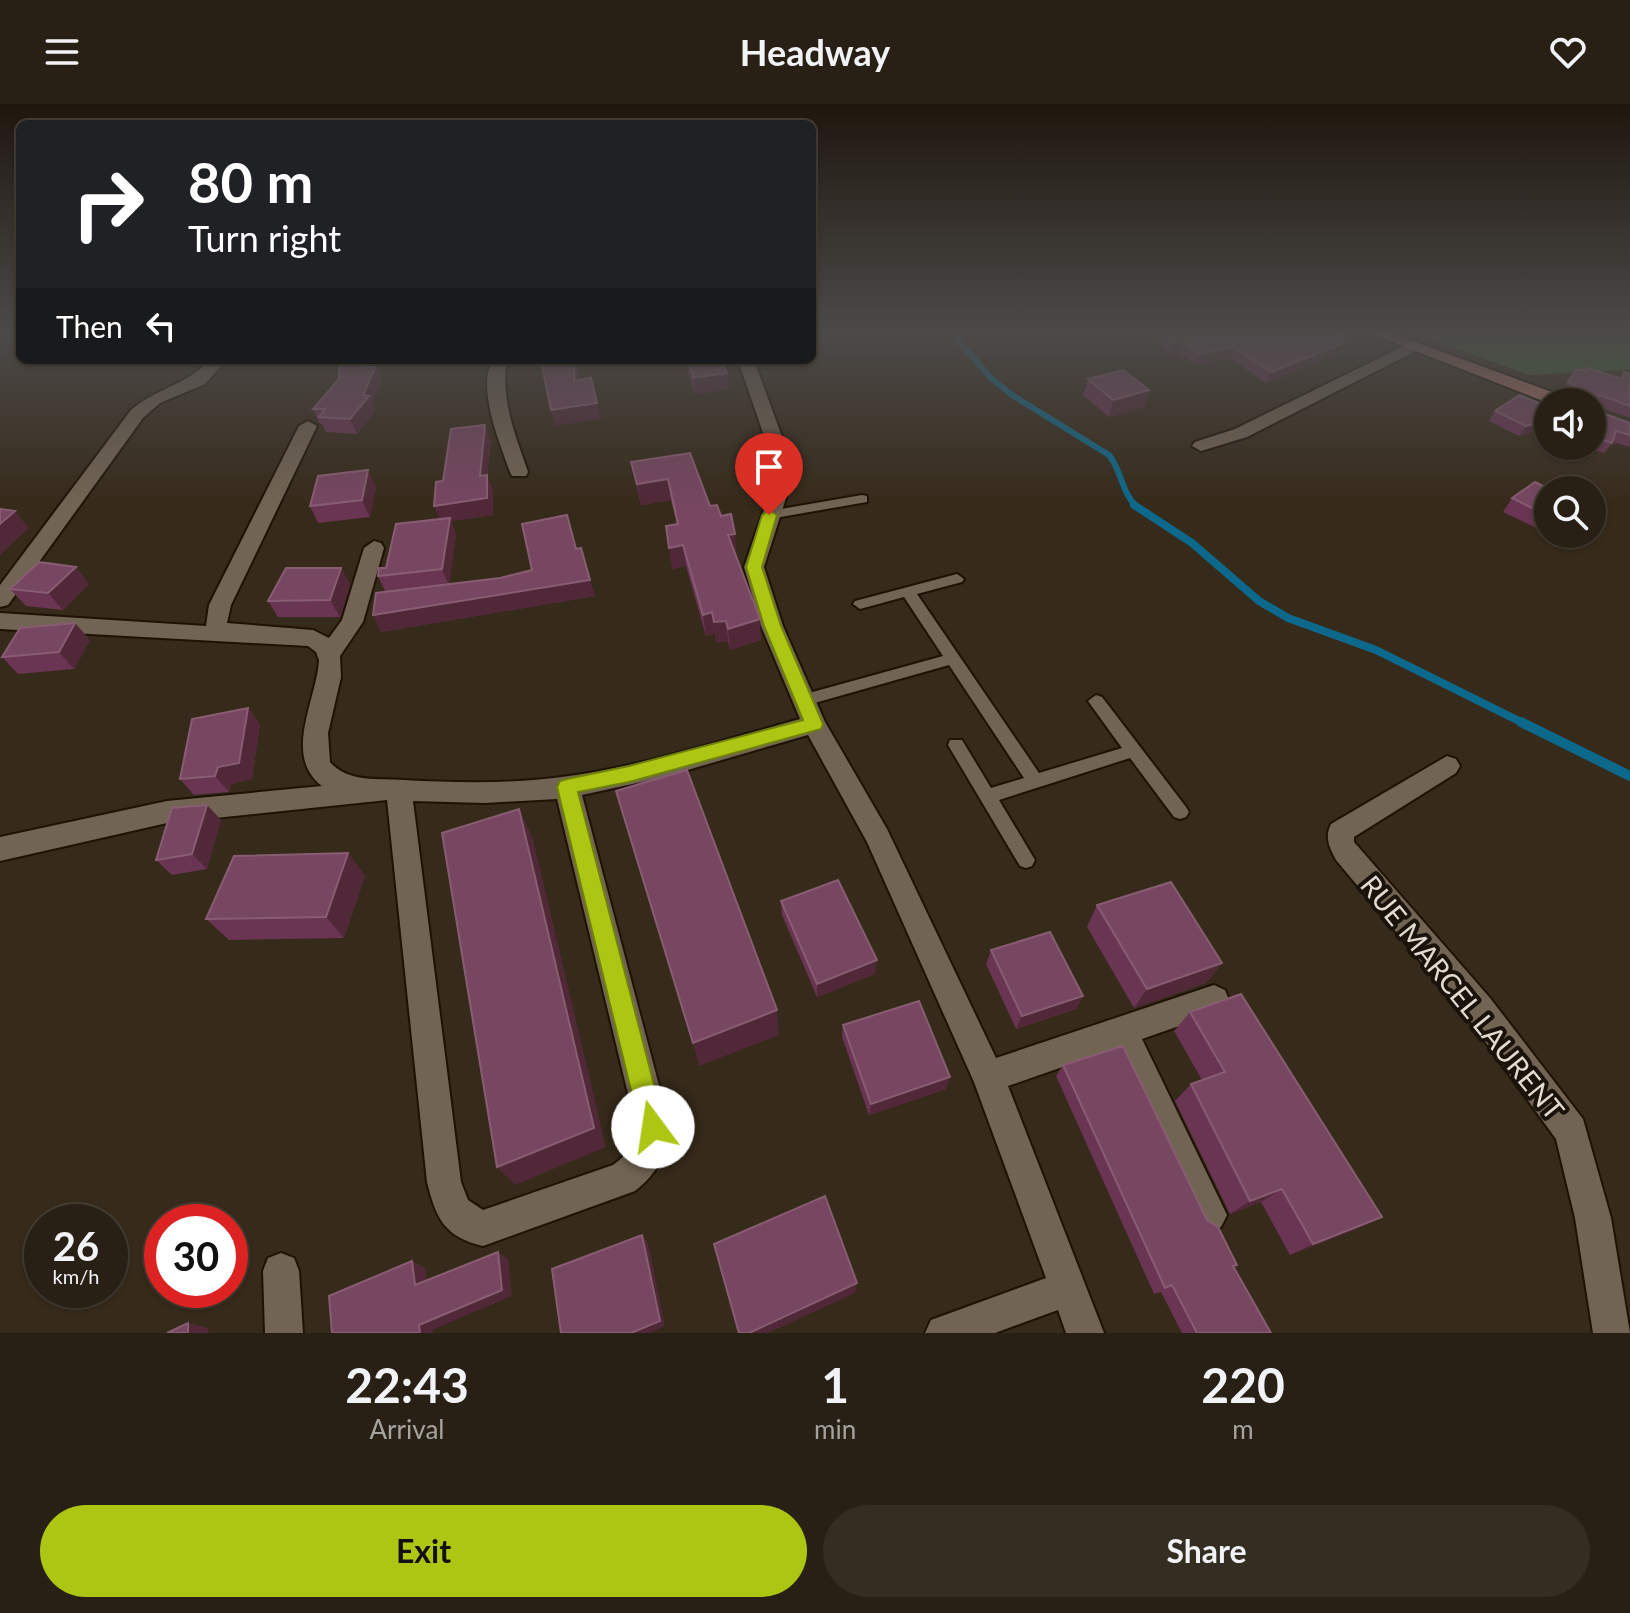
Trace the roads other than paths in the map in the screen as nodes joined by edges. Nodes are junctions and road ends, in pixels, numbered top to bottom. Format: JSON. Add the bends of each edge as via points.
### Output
{"nodes":[{"id":1,"x":176,"y":390,"type":"edge"},
{"id":2,"x":496,"y":390,"type":"edge"},
{"id":3,"x":757,"y":390,"type":"edge"},
{"id":4,"x":1326,"y":390,"type":"edge"},
{"id":5,"x":308,"y":426,"type":"dead end"},
{"id":6,"x":1201,"y":446,"type":"dead end"},
{"id":7,"x":519,"y":472,"type":"dead end"},
{"id":8,"x":862,"y":499,"type":"dead end"},
{"id":9,"x":769,"y":515,"type":"junction"},
{"id":10,"x":374,"y":548,"type":"dead end"},
{"id":11,"x":957,"y":579,"type":"dead end"},
{"id":12,"x":908,"y":592,"type":"junction"},
{"id":13,"x":0,"y":600,"type":"edge"},
{"id":14,"x":860,"y":604,"type":"dead end"},
{"id":15,"x":0,"y":621,"type":"edge"},
{"id":16,"x":236,"y":635,"type":"junction"},
{"id":17,"x":331,"y":652,"type":"junction"},
{"id":18,"x":952,"y":659,"type":"junction"},
{"id":19,"x":1096,"y":701,"type":"dead end"},
{"id":20,"x":809,"y":712,"type":"junction"},
{"id":21,"x":956,"y":745,"type":"dead end"},
{"id":22,"x":1132,"y":751,"type":"junction"},
{"id":23,"x":1447,"y":766,"type":"dead end"},
{"id":24,"x":1034,"y":780,"type":"junction"},
{"id":25,"x":567,"y":787,"type":"junction"},
{"id":26,"x":387,"y":790,"type":"junction"},
{"id":27,"x":988,"y":796,"type":"junction"},
{"id":28,"x":1180,"y":812,"type":"dead end"},
{"id":29,"x":0,"y":849,"type":"edge"},
{"id":30,"x":1026,"y":860,"type":"dead end"},
{"id":31,"x":1214,"y":1000,"type":"edge"},
{"id":32,"x":1122,"y":1031,"type":"junction"},
{"id":33,"x":988,"y":1077,"type":"junction"},
{"id":34,"x":1209,"y":1215,"type":"edge"},
{"id":35,"x":281,"y":1271,"type":"dead end"},
{"id":36,"x":1068,"y":1288,"type":"junction"},
{"id":37,"x":284,"y":1333,"type":"edge"},
{"id":38,"x":944,"y":1333,"type":"edge"},
{"id":39,"x":1085,"y":1333,"type":"edge"},
{"id":40,"x":1612,"y":1333,"type":"edge"}],
"edges":[{"from":1,"to":13,"type":"street","via":[[137,414]]},
{"from":2,"to":7,"type":"street"},
{"from":3,"to":9,"type":"street","via":[[780,456],[779,492]]},
{"from":4,"to":6,"type":"street","via":[[1241,433]]},
{"from":5,"to":16,"type":"street","via":[[220,605],[220,632]]},
{"from":8,"to":9,"type":"lane"},
{"from":9,"to":20,"type":"street","via":[[754,567],[772,626]]},
{"from":10,"to":17,"type":"street","via":[[365,604]]},
{"from":11,"to":12,"type":"lane"},
{"from":12,"to":14,"type":"lane"},
{"from":12,"to":18,"type":"lane"},
{"from":15,"to":16,"type":"street"},
{"from":16,"to":17,"type":"street","via":[[313,638]]},
{"from":17,"to":26,"type":"street","via":[[313,742],[320,767],[343,785]]},
{"from":18,"to":20,"type":"lane"},
{"from":18,"to":24,"type":"lane"},
{"from":19,"to":22,"type":"lane"},
{"from":20,"to":25,"type":"street","via":[[629,774]]},
{"from":20,"to":33,"type":"street","via":[[878,837]]},
{"from":21,"to":27,"type":"lane"},
{"from":22,"to":24,"type":"lane"},
{"from":22,"to":28,"type":"lane"},
{"from":23,"to":40,"type":"street","name":"RUE MARCEL LAURENT","via":[[1340,832],[1341,843],[1479,1008],[1571,1131],[1593,1218]]},
{"from":24,"to":27,"type":"lane"},
{"from":25,"to":26,"type":"street","via":[[468,795]]},
{"from":25,"to":26,"type":"street","via":[[653,1127],[652,1151],[623,1179],[483,1228],[458,1219],[444,1182]]},
{"from":26,"to":29,"type":"street","via":[[167,812]]},
{"from":27,"to":30,"type":"lane"},
{"from":31,"to":32,"type":"street"},
{"from":32,"to":33,"type":"street"},
{"from":32,"to":34,"type":"street"},
{"from":33,"to":36,"type":"street"},
{"from":35,"to":37,"type":"street"},
{"from":36,"to":38,"type":"street"},
{"from":36,"to":39,"type":"street"}]}
